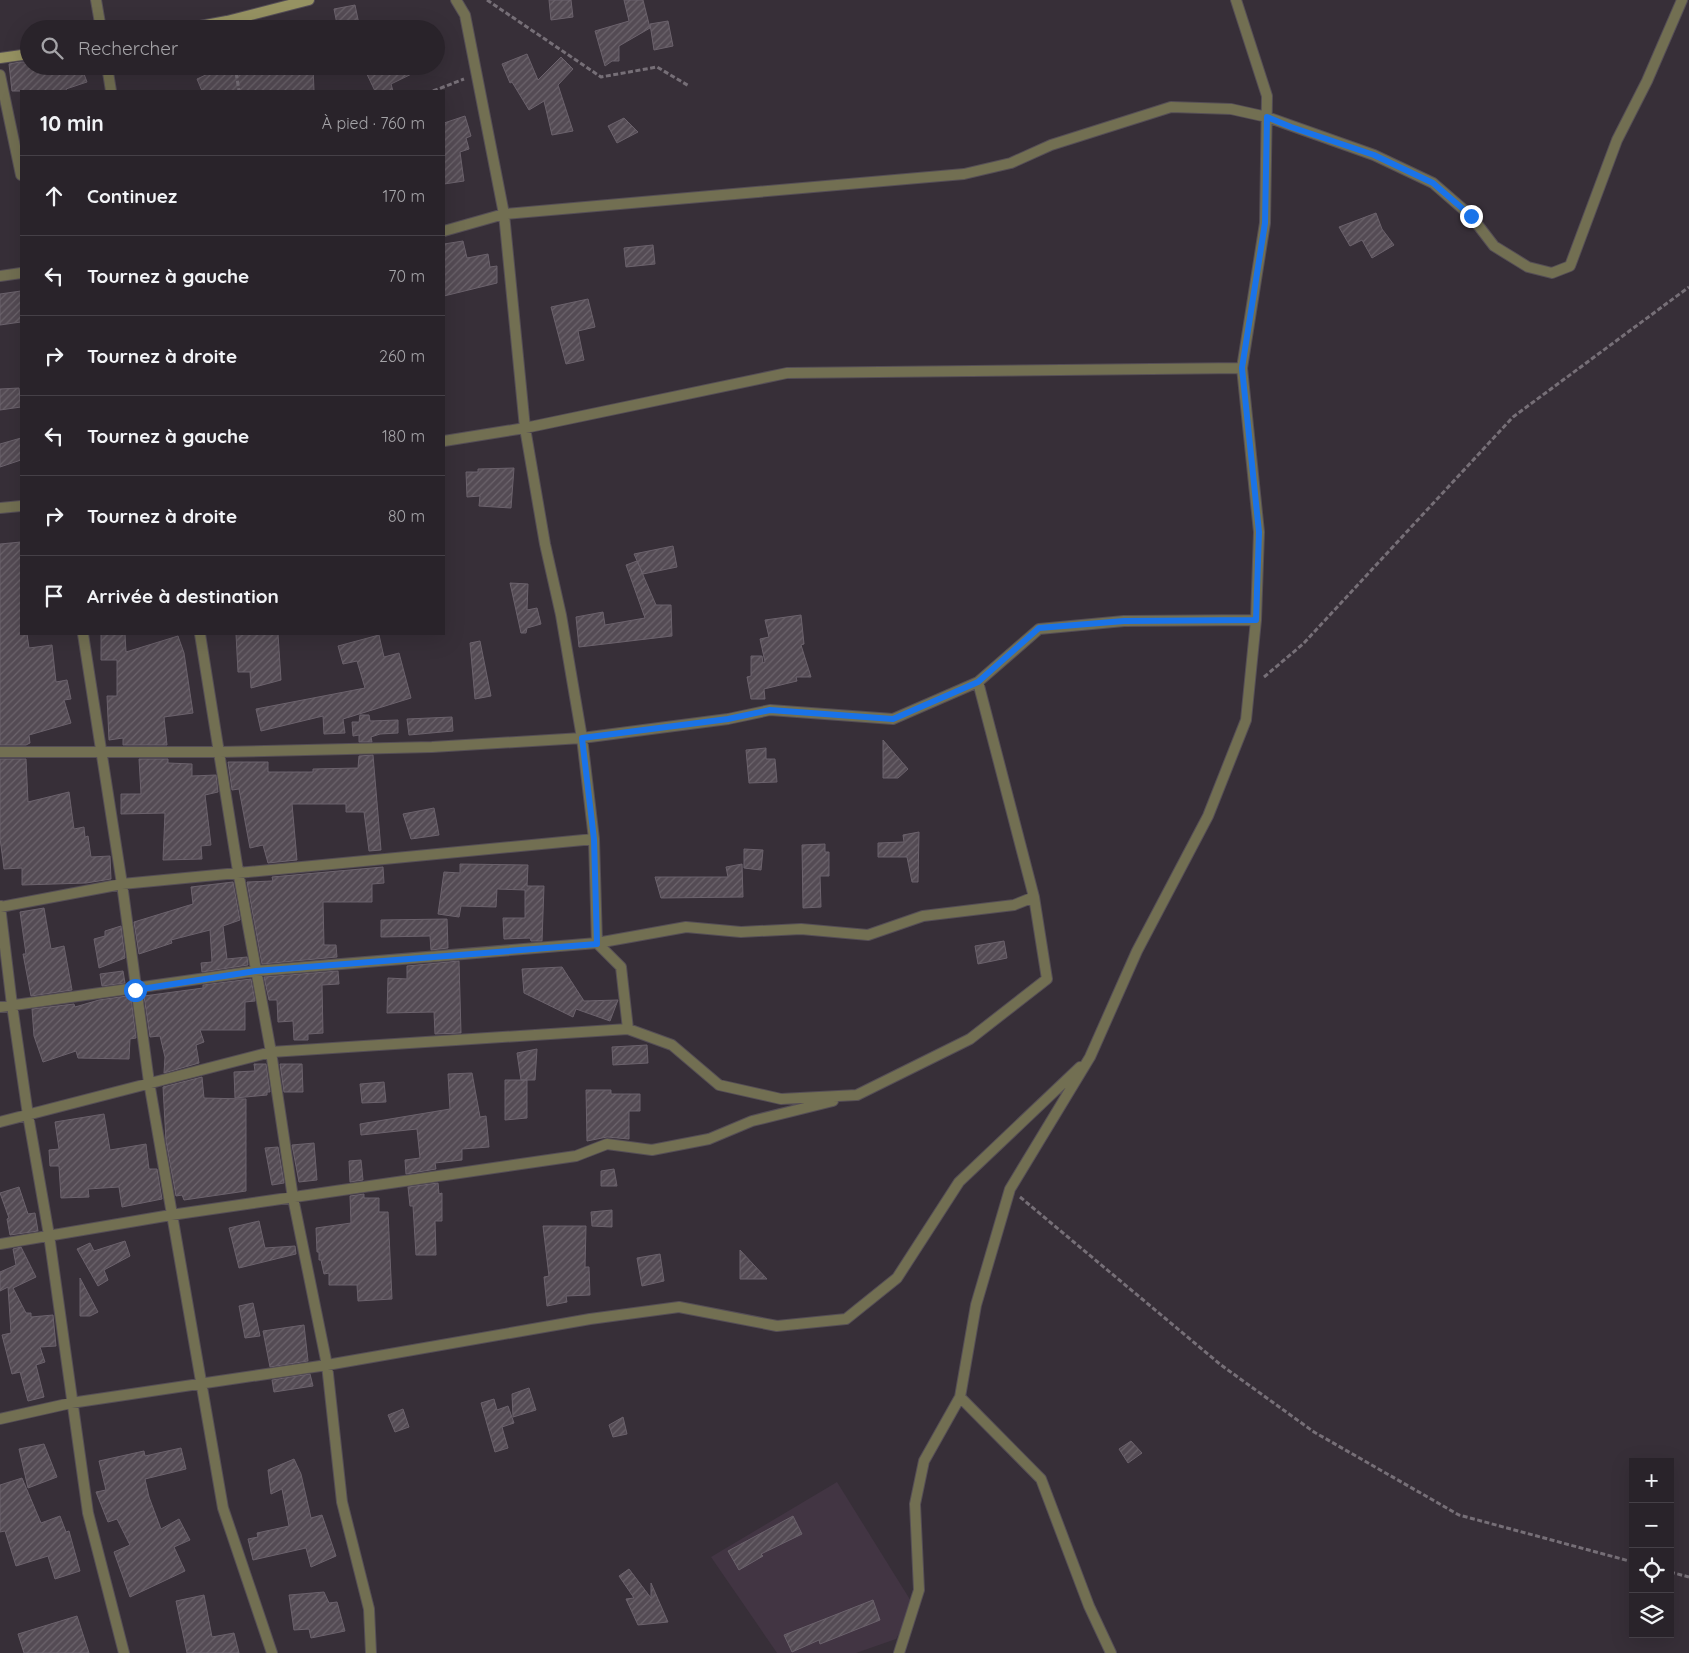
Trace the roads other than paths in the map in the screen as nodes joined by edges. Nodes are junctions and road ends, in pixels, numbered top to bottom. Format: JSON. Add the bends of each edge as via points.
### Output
{"nodes":[{"id":1,"x":96,"y":0,"type":"edge"},
{"id":2,"x":309,"y":0,"type":"edge"},
{"id":3,"x":456,"y":0,"type":"edge"},
{"id":4,"x":1236,"y":0,"type":"edge"},
{"id":5,"x":1682,"y":0,"type":"edge"},
{"id":6,"x":99,"y":20,"type":"edge"},
{"id":7,"x":231,"y":20,"type":"edge"},
{"id":8,"x":20,"y":55,"type":"edge"},
{"id":9,"x":0,"y":58,"type":"edge"},
{"id":10,"x":0,"y":75,"type":"edge"},
{"id":11,"x":109,"y":75,"type":"edge"},
{"id":12,"x":112,"y":90,"type":"edge"},
{"id":13,"x":1267,"y":117,"type":"junction"},
{"id":14,"x":20,"y":170,"type":"edge"},
{"id":15,"x":504,"y":214,"type":"junction"},
{"id":16,"x":445,"y":231,"type":"edge"},
{"id":17,"x":20,"y":274,"type":"edge"},
{"id":18,"x":0,"y":276,"type":"edge"},
{"id":19,"x":1242,"y":368,"type":"junction"},
{"id":20,"x":525,"y":428,"type":"junction"},
{"id":21,"x":445,"y":441,"type":"edge"},
{"id":22,"x":20,"y":506,"type":"edge"},
{"id":23,"x":0,"y":508,"type":"edge"},
{"id":24,"x":1256,"y":620,"type":"junction"},
{"id":25,"x":83,"y":635,"type":"edge"},
{"id":26,"x":200,"y":635,"type":"edge"},
{"id":27,"x":978,"y":682,"type":"junction"},
{"id":28,"x":582,"y":738,"type":"junction"},
{"id":29,"x":0,"y":752,"type":"edge"},
{"id":30,"x":218,"y":752,"type":"junction"},
{"id":31,"x":102,"y":753,"type":"junction"},
{"id":32,"x":594,"y":839,"type":"junction"},
{"id":33,"x":238,"y":871,"type":"junction"},
{"id":34,"x":122,"y":884,"type":"junction"},
{"id":35,"x":1034,"y":897,"type":"junction"},
{"id":36,"x":0,"y":907,"type":"edge"},
{"id":37,"x":597,"y":944,"type":"junction"},
{"id":38,"x":256,"y":971,"type":"junction"},
{"id":39,"x":135,"y":990,"type":"junction"},
{"id":40,"x":12,"y":1006,"type":"junction"},
{"id":41,"x":0,"y":1008,"type":"edge"},
{"id":42,"x":628,"y":1029,"type":"junction"},
{"id":43,"x":271,"y":1052,"type":"junction"},
{"id":44,"x":1090,"y":1057,"type":"junction"},
{"id":45,"x":149,"y":1082,"type":"junction"},
{"id":46,"x":857,"y":1094,"type":"junction"},
{"id":47,"x":28,"y":1115,"type":"junction"},
{"id":48,"x":0,"y":1122,"type":"edge"},
{"id":49,"x":293,"y":1198,"type":"junction"},
{"id":50,"x":171,"y":1215,"type":"junction"},
{"id":51,"x":49,"y":1235,"type":"junction"},
{"id":52,"x":0,"y":1244,"type":"edge"},
{"id":53,"x":327,"y":1365,"type":"junction"},
{"id":54,"x":201,"y":1382,"type":"junction"},
{"id":55,"x":960,"y":1397,"type":"junction"},
{"id":56,"x":71,"y":1403,"type":"junction"},
{"id":57,"x":0,"y":1419,"type":"edge"},
{"id":58,"x":124,"y":1653,"type":"edge"},
{"id":59,"x":272,"y":1653,"type":"edge"},
{"id":60,"x":371,"y":1653,"type":"edge"},
{"id":61,"x":899,"y":1653,"type":"edge"},
{"id":62,"x":1111,"y":1653,"type":"edge"}],
"edges":[{"from":1,"to":6,"type":"street"},
{"from":2,"to":7,"type":"street"},
{"from":3,"to":15,"type":"street","via":[[465,16]]},
{"from":4,"to":13,"type":"street","via":[[1267,96]]},
{"from":5,"to":13,"type":"street","via":[[1617,140],[1570,266],[1552,273],[1528,266],[1494,246],[1471,216],[1433,183],[1374,155]]},
{"from":8,"to":9,"type":"street"},
{"from":10,"to":14,"type":"street"},
{"from":11,"to":12,"type":"street"},
{"from":13,"to":15,"type":"street","via":[[1231,109],[1171,107],[1051,145],[1011,163],[964,174]]},
{"from":13,"to":19,"type":"street","via":[[1265,223]]},
{"from":15,"to":16,"type":"street"},
{"from":15,"to":20,"type":"street"},
{"from":17,"to":18,"type":"street"},
{"from":19,"to":20,"type":"street","via":[[787,373]]},
{"from":19,"to":24,"type":"street","via":[[1259,532]]},
{"from":20,"to":21,"type":"street"},
{"from":20,"to":28,"type":"street"},
{"from":22,"to":23,"type":"street"},
{"from":24,"to":27,"type":"street","via":[[1124,621],[1039,628]]},
{"from":24,"to":44,"type":"street","via":[[1246,720],[1208,816],[1137,951]]},
{"from":25,"to":31,"type":"street"},
{"from":26,"to":30,"type":"street"},
{"from":27,"to":28,"type":"street","via":[[893,719],[770,710],[728,719]]},
{"from":27,"to":35,"type":"street"},
{"from":28,"to":30,"type":"street","via":[[432,747]]},
{"from":28,"to":32,"type":"street"},
{"from":29,"to":31,"type":"street"},
{"from":30,"to":31,"type":"street"},
{"from":30,"to":33,"type":"street"},
{"from":31,"to":34,"type":"street"},
{"from":32,"to":33,"type":"street"},
{"from":32,"to":37,"type":"street"},
{"from":33,"to":34,"type":"street"},
{"from":33,"to":38,"type":"street"},
{"from":34,"to":36,"type":"street"},
{"from":34,"to":39,"type":"street"},
{"from":35,"to":37,"type":"street","via":[[1014,905],[923,916],[868,935],[801,929],[741,932],[686,927]]},
{"from":35,"to":46,"type":"street","via":[[1047,979],[970,1039]]},
{"from":36,"to":40,"type":"street"},
{"from":37,"to":38,"type":"street"},
{"from":37,"to":42,"type":"street","via":[[621,967]]},
{"from":38,"to":39,"type":"street"},
{"from":38,"to":43,"type":"street"},
{"from":39,"to":40,"type":"street"},
{"from":39,"to":45,"type":"street"},
{"from":40,"to":41,"type":"street"},
{"from":40,"to":47,"type":"street"},
{"from":42,"to":43,"type":"street"},
{"from":42,"to":46,"type":"street","via":[[672,1045],[719,1085],[781,1099]]},
{"from":43,"to":45,"type":"street"},
{"from":43,"to":49,"type":"street"},
{"from":44,"to":53,"type":"street","via":[[959,1182],[898,1278],[846,1319],[776,1326],[679,1307]]},
{"from":44,"to":55,"type":"street","via":[[1010,1189],[976,1306]]},
{"from":45,"to":47,"type":"street"},
{"from":45,"to":50,"type":"street"},
{"from":46,"to":49,"type":"street","via":[[752,1121],[709,1139],[652,1150],[607,1144],[576,1156]]},
{"from":47,"to":48,"type":"street"},
{"from":47,"to":51,"type":"street"},
{"from":49,"to":50,"type":"street"},
{"from":49,"to":53,"type":"street"},
{"from":50,"to":51,"type":"street"},
{"from":50,"to":54,"type":"street"},
{"from":51,"to":52,"type":"street"},
{"from":51,"to":56,"type":"street"},
{"from":53,"to":54,"type":"street"},
{"from":53,"to":60,"type":"street","via":[[342,1502],[370,1610]]},
{"from":54,"to":56,"type":"street"},
{"from":54,"to":59,"type":"street","via":[[223,1508]]},
{"from":55,"to":61,"type":"street","via":[[924,1461],[915,1504],[918,1590]]},
{"from":55,"to":62,"type":"street","via":[[1041,1479],[1089,1606]]},
{"from":56,"to":57,"type":"street"},
{"from":56,"to":58,"type":"street","via":[[88,1513]]}]}
